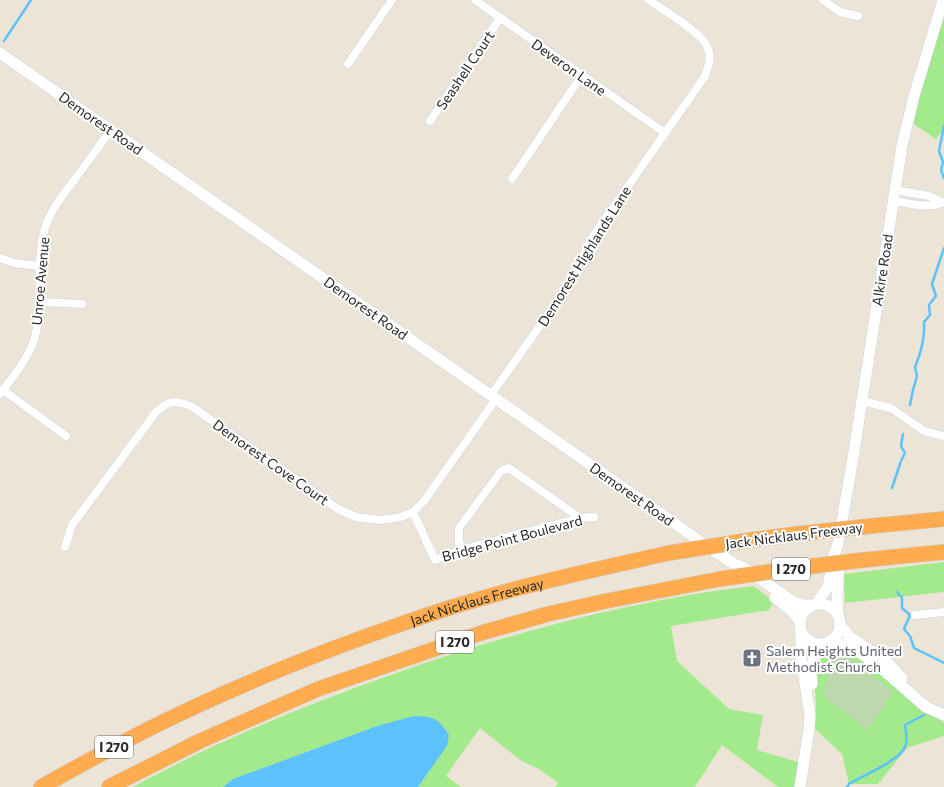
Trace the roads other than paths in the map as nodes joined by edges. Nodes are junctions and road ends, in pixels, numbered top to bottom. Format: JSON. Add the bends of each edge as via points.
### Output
{"nodes":[{"id":1,"x":392,"y":0,"type":"edge"},
{"id":2,"x":474,"y":0,"type":"edge"},
{"id":3,"x":649,"y":0,"type":"edge"},
{"id":4,"x":823,"y":0,"type":"edge"},
{"id":5,"x":943,"y":0,"type":"edge"},
{"id":6,"x":858,"y":16,"type":"dead end"},
{"id":7,"x":500,"y":18,"type":"junction"},
{"id":8,"x":0,"y":53,"type":"edge"},
{"id":9,"x":348,"y":64,"type":"dead end"},
{"id":10,"x":582,"y":75,"type":"junction"},
{"id":11,"x":430,"y":121,"type":"dead end"},
{"id":12,"x":111,"y":130,"type":"junction"},
{"id":13,"x":665,"y":133,"type":"junction"},
{"id":14,"x":512,"y":179,"type":"dead end"},
{"id":15,"x":894,"y":196,"type":"junction"},
{"id":16,"x":942,"y":203,"type":"edge"},
{"id":17,"x":0,"y":258,"type":"edge"},
{"id":18,"x":39,"y":266,"type":"junction"},
{"id":19,"x":39,"y":302,"type":"junction"},
{"id":20,"x":82,"y":304,"type":"dead end"},
{"id":21,"x":1,"y":392,"type":"edge"},
{"id":22,"x":494,"y":397,"type":"junction"},
{"id":23,"x":862,"y":401,"type":"junction"},
{"id":24,"x":66,"y":436,"type":"dead end"},
{"id":25,"x":944,"y":436,"type":"edge"},
{"id":26,"x":413,"y":512,"type":"junction"},
{"id":27,"x":594,"y":517,"type":"dead end"},
{"id":28,"x":580,"y":518,"type":"junction"},
{"id":29,"x":944,"y":519,"type":"edge"},
{"id":30,"x":838,"y":544,"type":"junction"},
{"id":31,"x":65,"y":547,"type":"dead end"},
{"id":32,"x":464,"y":549,"type":"junction"},
{"id":33,"x":944,"y":552,"type":"edge"},
{"id":34,"x":733,"y":563,"type":"junction"},
{"id":35,"x":814,"y":605,"type":"junction"},
{"id":36,"x":944,"y":612,"type":"edge"},
{"id":37,"x":915,"y":615,"type":"dead end"},
{"id":38,"x":839,"y":620,"type":"junction"},
{"id":39,"x":800,"y":627,"type":"junction"},
{"id":40,"x":828,"y":642,"type":"junction"},
{"id":41,"x":809,"y":710,"type":"junction"},
{"id":42,"x":944,"y":713,"type":"edge"},
{"id":43,"x":41,"y":787,"type":"edge"},
{"id":44,"x":108,"y":787,"type":"edge"},
{"id":45,"x":800,"y":787,"type":"edge"}],
"edges":[{"from":1,"to":9,"type":"street"},
{"from":2,"to":7,"type":"street","name":"Deveron Lane"},
{"from":3,"to":13,"type":"street","name":"Demorest Highlands Lane","via":[[701,38],[707,44],[710,56],[705,76]]},
{"from":4,"to":6,"type":"street","via":[[840,12]]},
{"from":5,"to":15,"type":"street","name":"Alkire Road","via":[[905,132]]},
{"from":7,"to":10,"type":"street","name":"Deveron Lane"},
{"from":7,"to":11,"type":"street","name":"Seashell Court"},
{"from":8,"to":12,"type":"street","name":"Demorest Road"},
{"from":10,"to":13,"type":"street","name":"Deveron Lane"},
{"from":10,"to":14,"type":"street"},
{"from":12,"to":18,"type":"street","name":"Unroe Avenue","via":[[54,208],[45,229]]},
{"from":12,"to":22,"type":"street","name":"Demorest Road"},
{"from":13,"to":22,"type":"street","name":"Demorest Highlands Lane","via":[[591,239],[571,282]]},
{"from":15,"to":16,"type":"street","via":[[931,206]]},
{"from":15,"to":23,"type":"street","name":"Alkire Road"},
{"from":17,"to":18,"type":"street","via":[[14,264]]},
{"from":18,"to":19,"type":"street","name":"Unroe Avenue"},
{"from":19,"to":20,"type":"street"},
{"from":19,"to":21,"type":"street","name":"Unroe Avenue","via":[[37,325],[31,347]]},
{"from":21,"to":24,"type":"street"},
{"from":22,"to":26,"type":"street","name":"Demorest Cove Court","via":[[432,490]]},
{"from":22,"to":34,"type":"street","name":"Demorest Road"},
{"from":23,"to":25,"type":"street","via":[[890,408],[924,431]]},
{"from":23,"to":30,"type":"street","name":"Alkire Road"},
{"from":26,"to":31,"type":"street","name":"Demorest Cove Court","via":[[401,517],[379,520],[356,517],[338,509],[191,406],[179,401],[166,404],[156,412],[72,525]]},
{"from":26,"to":32,"type":"street","name":"Bridge Point Boulevard","via":[[435,560]]},
{"from":27,"to":28,"type":"street","name":"Bridge Point Boulevard"},
{"from":28,"to":32,"type":"street","name":"Bridge Point Boulevard"},
{"from":28,"to":32,"type":"street","via":[[509,468],[505,469],[459,528],[460,543]]},
{"from":29,"to":43,"type":"highway","name":"Jack Nicklaus Freeway","number":"I 270","bridge":true,"via":[[798,534],[669,553],[511,590],[398,625],[265,676],[187,710]]},
{"from":30,"to":35,"type":"street","name":"Alkire Road","via":[[828,587]]},
{"from":30,"to":38,"type":"street","name":"Alkire Road"},
{"from":33,"to":44,"type":"highway","number":"I 270","bridge":true,"via":[[720,579],[548,614],[474,636],[318,689],[200,741]]},
{"from":34,"to":35,"type":"street","name":"Demorest Road","via":[[794,602]]},
{"from":34,"to":39,"type":"street","name":"Demorest Road","via":[[741,573],[792,611]]},
{"from":35,"to":38,"type":"street","via":[[828,606],[834,610]]},
{"from":35,"to":39,"type":"street","via":[[804,611]]},
{"from":36,"to":37,"type":"street"},
{"from":38,"to":40,"type":"street","via":[[837,634]]},
{"from":38,"to":42,"type":"street","via":[[849,636],[885,660],[910,686]]},
{"from":39,"to":40,"type":"street","via":[[806,638],[812,642]]},
{"from":39,"to":41,"type":"street","via":[[801,658]]},
{"from":40,"to":41,"type":"street","via":[[817,653],[812,663],[813,699]]},
{"from":40,"to":42,"type":"street","via":[[859,652],[926,707]]},
{"from":41,"to":45,"type":"street","via":[[809,729]]}]}
